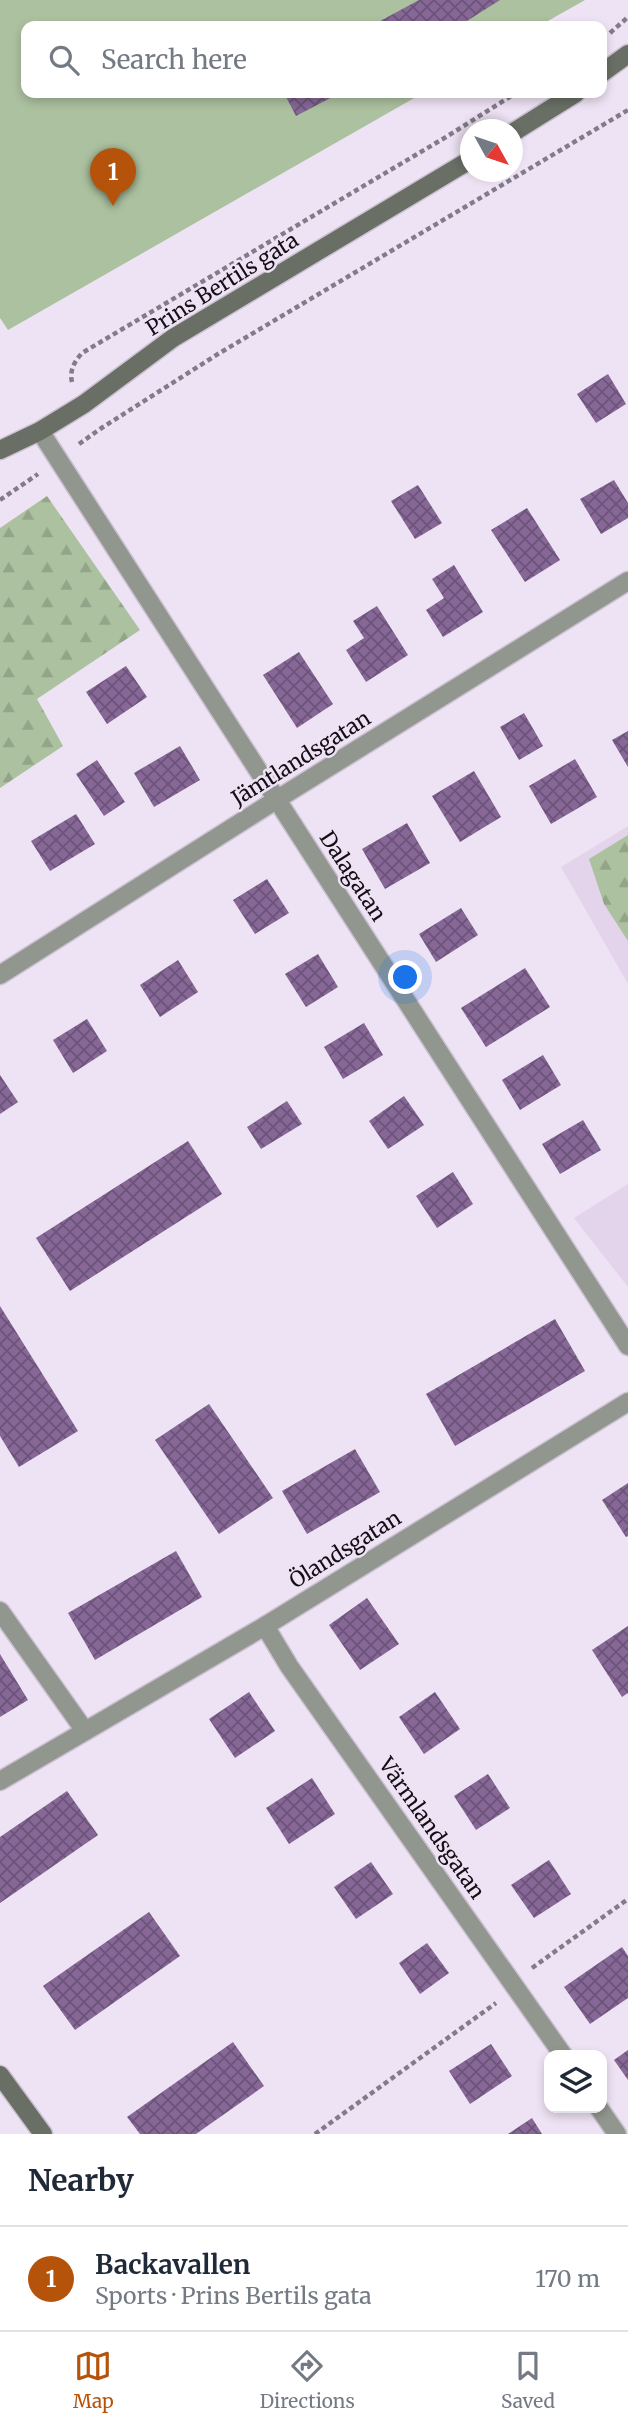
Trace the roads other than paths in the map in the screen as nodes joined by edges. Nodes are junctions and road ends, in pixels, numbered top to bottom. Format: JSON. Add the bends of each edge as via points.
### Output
{"nodes":[{"id":1,"x":628,"y":54,"type":"edge"},
{"id":2,"x":607,"y":70,"type":"edge"},
{"id":3,"x":568,"y":98,"type":"edge"},
{"id":4,"x":523,"y":127,"type":"edge"},
{"id":5,"x":460,"y":167,"type":"edge"},
{"id":6,"x":40,"y":431,"type":"junction"},
{"id":7,"x":0,"y":450,"type":"edge"},
{"id":8,"x":628,"y":581,"type":"edge"},
{"id":9,"x":276,"y":800,"type":"junction"},
{"id":10,"x":0,"y":975,"type":"edge"},
{"id":11,"x":628,"y":1346,"type":"edge"},
{"id":12,"x":628,"y":1402,"type":"edge"},
{"id":13,"x":0,"y":1611,"type":"edge"},
{"id":14,"x":265,"y":1626,"type":"junction"},
{"id":15,"x":85,"y":1731,"type":"junction"},
{"id":16,"x":0,"y":1782,"type":"edge"},
{"id":17,"x":560,"y":2050,"type":"edge"},
{"id":18,"x":0,"y":2075,"type":"edge"},
{"id":19,"x":602,"y":2113,"type":"edge"},
{"id":20,"x":43,"y":2134,"type":"edge"},
{"id":21,"x":617,"y":2134,"type":"edge"}],
"edges":[{"from":1,"to":2,"type":"street"},
{"from":3,"to":4,"type":"street"},
{"from":5,"to":6,"type":"street","name":"Prins Bertils gata","via":[[173,338]]},
{"from":6,"to":7,"type":"street","name":"Prins Bertils gata"},
{"from":6,"to":9,"type":"street","name":"Dalagatan"},
{"from":8,"to":9,"type":"street","name":"Jämtlandsgatan"},
{"from":9,"to":10,"type":"street","name":"Jämtlandsgatan"},
{"from":9,"to":11,"type":"street","name":"Dalagatan"},
{"from":12,"to":14,"type":"street","name":"Ölandsgatan"},
{"from":13,"to":15,"type":"street"},
{"from":14,"to":15,"type":"street","name":"Ölandsgatan"},
{"from":14,"to":17,"type":"street","name":"Värmlandsgatan"},
{"from":15,"to":16,"type":"street","name":"Ölandsgatan"},
{"from":18,"to":20,"type":"street"},
{"from":19,"to":21,"type":"street"}]}
